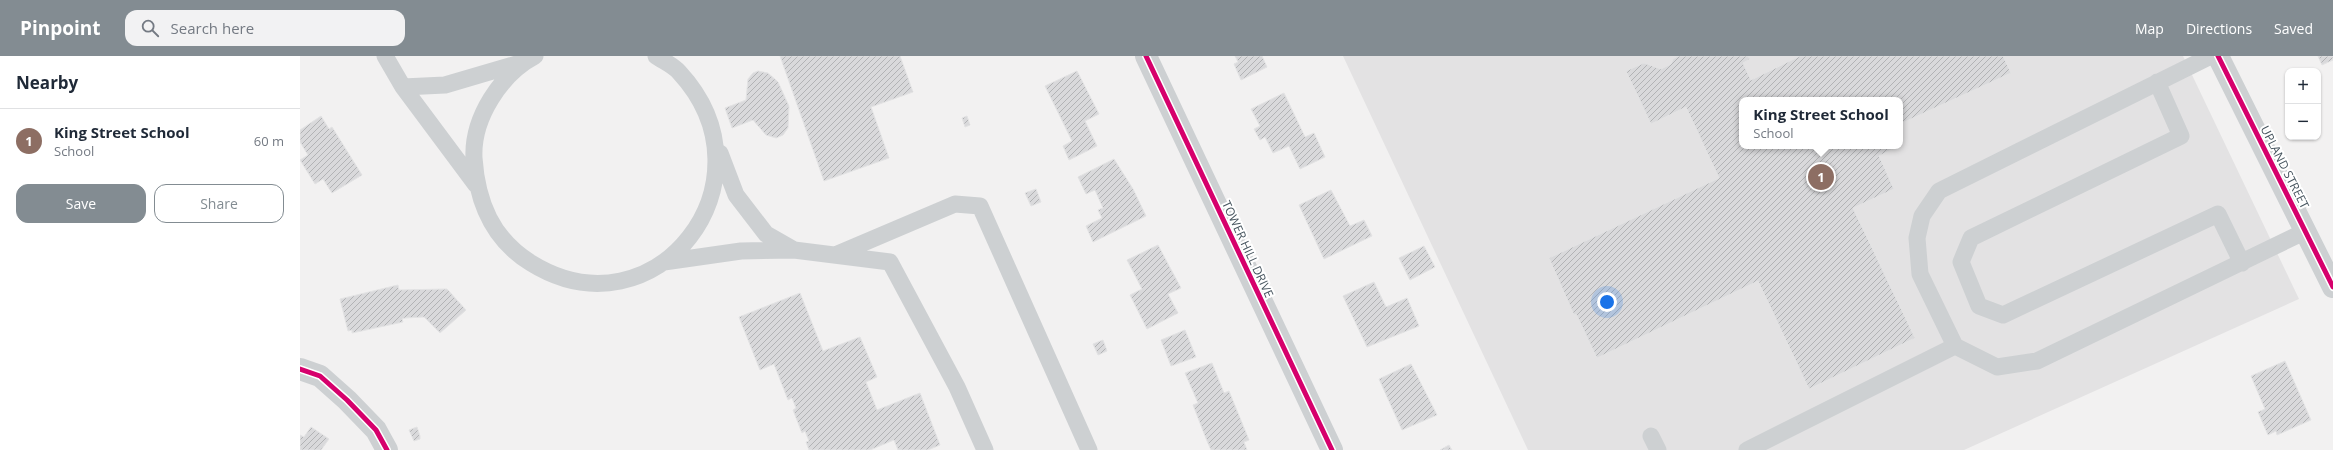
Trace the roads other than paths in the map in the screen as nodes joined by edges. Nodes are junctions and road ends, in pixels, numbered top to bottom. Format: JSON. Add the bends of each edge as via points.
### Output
{"nodes":[{"id":1,"x":385,"y":56,"type":"edge"},
{"id":2,"x":656,"y":56,"type":"edge"},
{"id":3,"x":1146,"y":56,"type":"edge"},
{"id":4,"x":2211,"y":56,"type":"edge"},
{"id":5,"x":2218,"y":56,"type":"edge"},
{"id":6,"x":529,"y":59,"type":"edge"},
{"id":7,"x":2157,"y":82,"type":"junction"},
{"id":8,"x":402,"y":86,"type":"junction"},
{"id":9,"x":717,"y":145,"type":"junction"},
{"id":10,"x":476,"y":185,"type":"junction"},
{"id":11,"x":2306,"y":232,"type":"junction"},
{"id":12,"x":794,"y":250,"type":"junction"},
{"id":13,"x":835,"y":255,"type":"junction"},
{"id":14,"x":664,"y":262,"type":"junction"},
{"id":15,"x":2242,"y":263,"type":"junction"},
{"id":16,"x":2333,"y":287,"type":"edge"},
{"id":17,"x":1955,"y":346,"type":"junction"},
{"id":18,"x":300,"y":369,"type":"edge"},
{"id":19,"x":387,"y":450,"type":"edge"},
{"id":20,"x":985,"y":450,"type":"edge"},
{"id":21,"x":1089,"y":450,"type":"edge"},
{"id":22,"x":1332,"y":450,"type":"edge"},
{"id":23,"x":1747,"y":450,"type":"edge"}],
"edges":[{"from":1,"to":8,"type":"lane"},
{"from":2,"to":9,"type":"lane","via":[[679,71],[704,105]]},
{"from":3,"to":22,"type":"street","name":"TOWER HILL DRIVE"},
{"from":4,"to":7,"type":"lane"},
{"from":5,"to":11,"type":"street","name":"UPLAND STREET"},
{"from":6,"to":8,"type":"lane","via":[[445,85]]},
{"from":6,"to":10,"type":"lane","via":[[498,87],[482,117],[474,151]]},
{"from":7,"to":15,"type":"lane","via":[[2181,136],[1971,238],[1961,262],[1979,306],[2003,315],[2218,214]]},
{"from":7,"to":17,"type":"lane","via":[[1939,190],[1922,216],[1917,238],[1920,274]]},
{"from":8,"to":10,"type":"lane"},
{"from":9,"to":12,"type":"lane","via":[[736,195],[766,234]]},
{"from":9,"to":14,"type":"lane","via":[[716,179],[707,211],[689,240]]},
{"from":10,"to":14,"type":"lane","via":[[490,222],[516,253],[550,274],[588,283],[604,282],[628,279]]},
{"from":11,"to":15,"type":"lane"},
{"from":11,"to":16,"type":"street","name":"UPLAND STREET"},
{"from":12,"to":13,"type":"lane"},
{"from":12,"to":14,"type":"lane","via":[[741,251]]},
{"from":13,"to":20,"type":"lane","via":[[890,262],[958,387]]},
{"from":13,"to":21,"type":"lane","via":[[955,204],[980,206]]},
{"from":15,"to":17,"type":"lane","via":[[2037,361],[1997,367]]},
{"from":17,"to":23,"type":"lane"},
{"from":18,"to":19,"type":"street","via":[[320,376],[348,400],[376,430]]}]}
